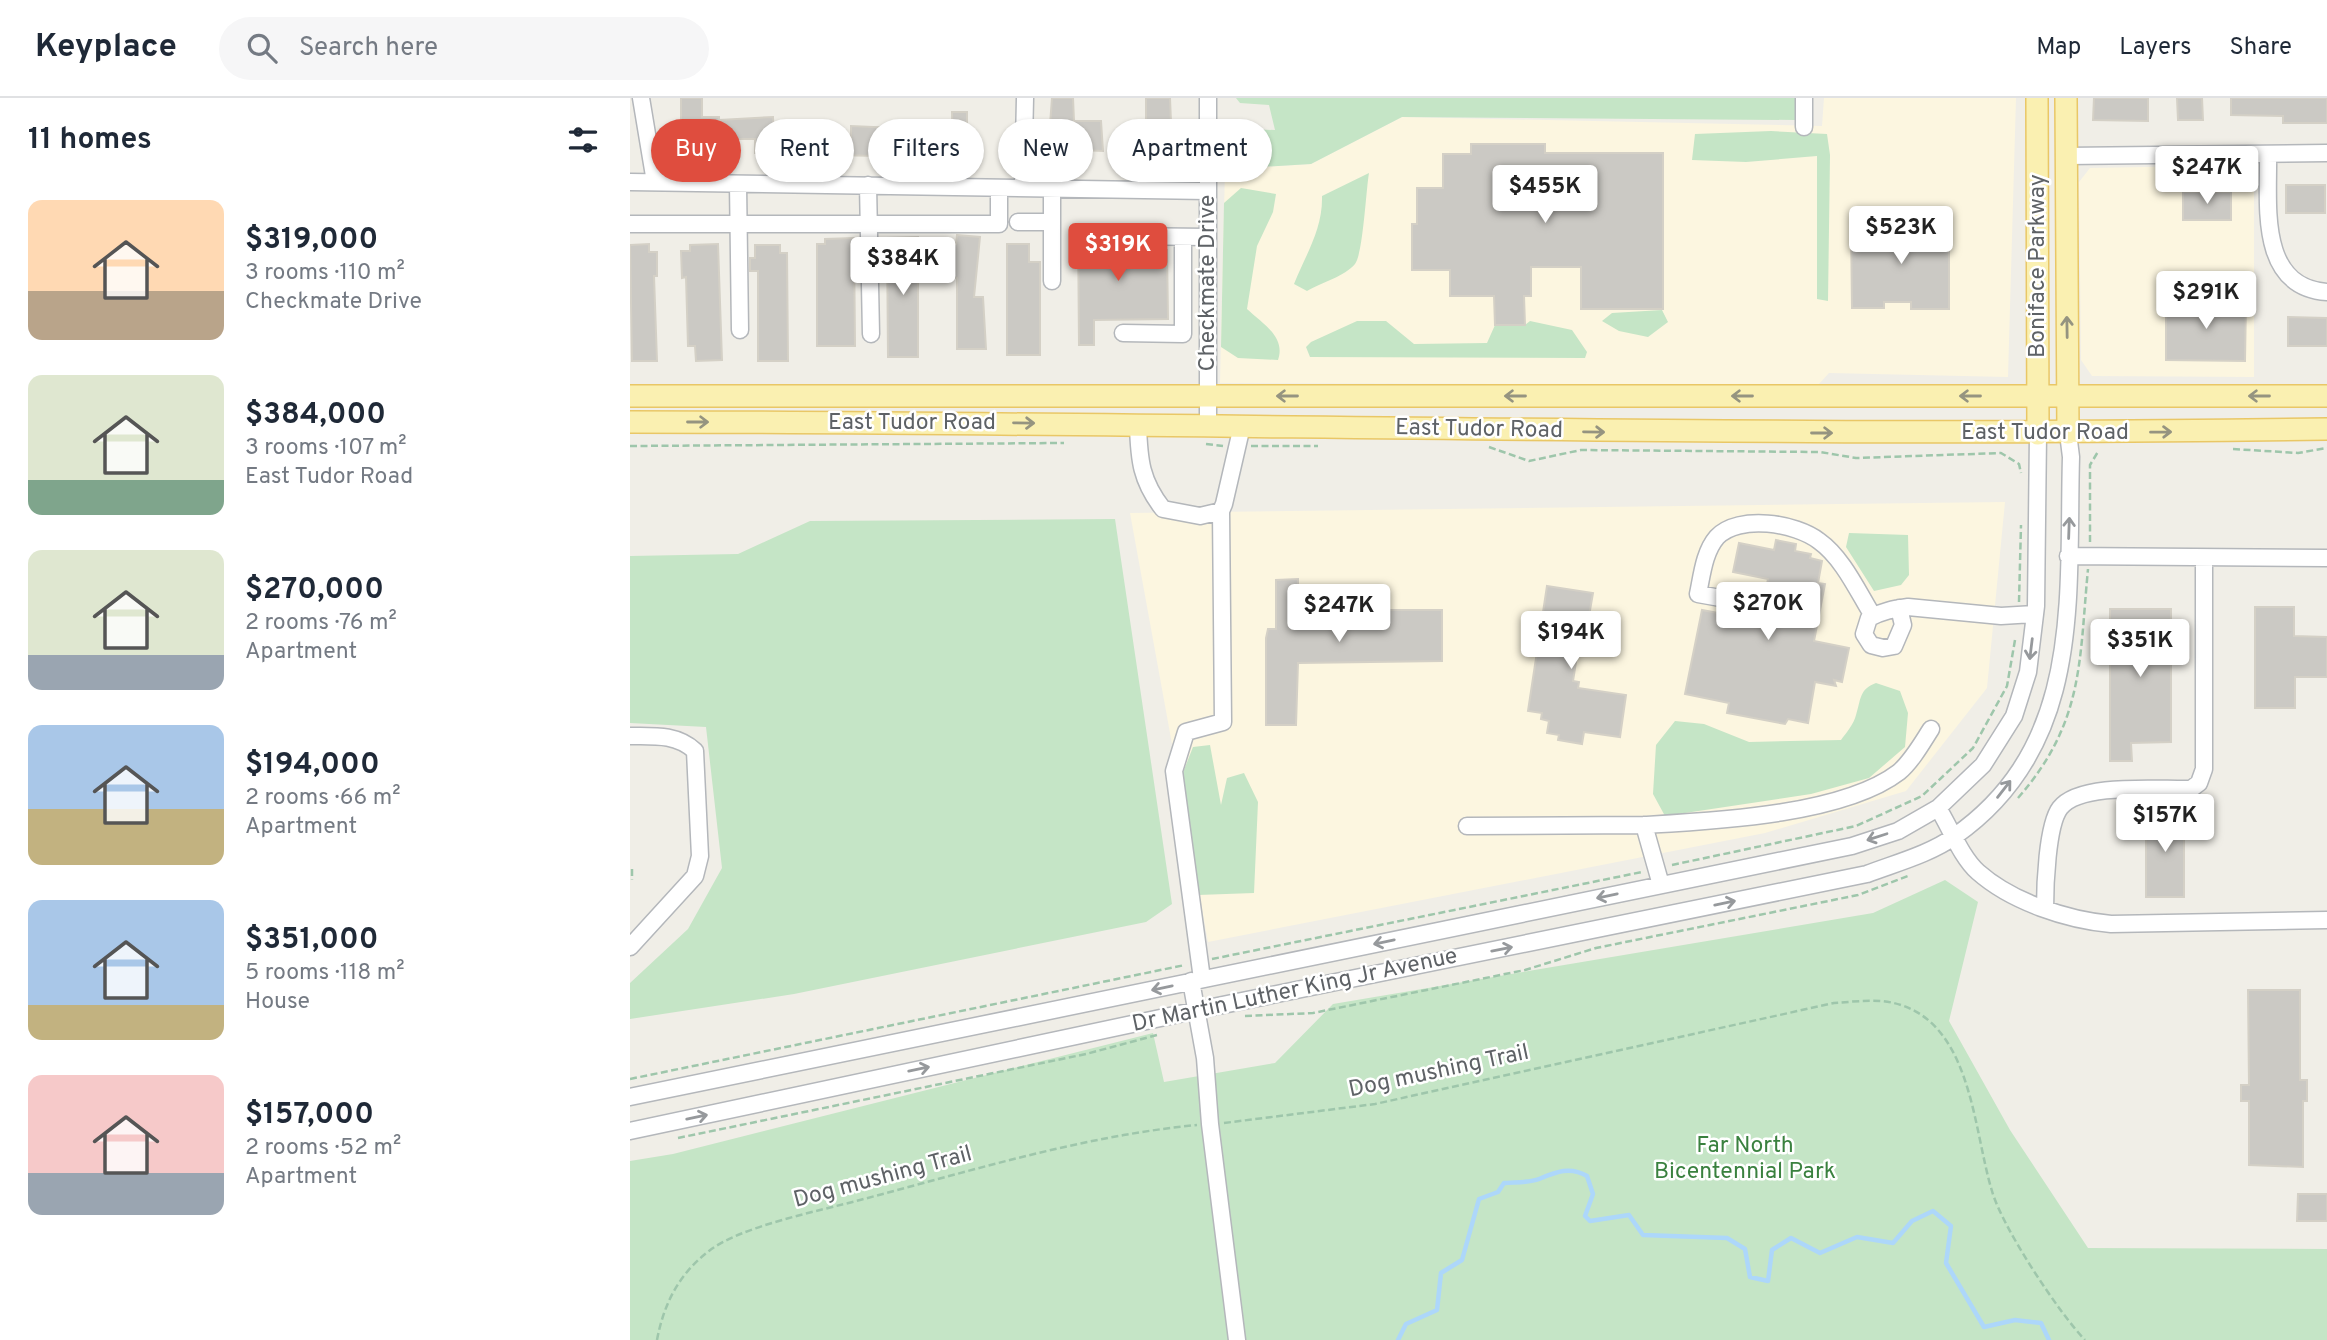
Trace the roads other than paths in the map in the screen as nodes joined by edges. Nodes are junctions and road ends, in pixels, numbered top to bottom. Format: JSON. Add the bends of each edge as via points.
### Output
{"nodes":[{"id":1,"x":641,"y":98,"type":"edge"},
{"id":2,"x":1025,"y":98,"type":"edge"},
{"id":3,"x":1208,"y":98,"type":"edge"},
{"id":4,"x":1804,"y":98,"type":"edge"},
{"id":5,"x":2038,"y":98,"type":"edge"},
{"id":6,"x":2066,"y":98,"type":"edge"},
{"id":7,"x":1804,"y":127,"type":"dead end"},
{"id":8,"x":2327,"y":153,"type":"edge"},
{"id":9,"x":2268,"y":154,"type":"junction"},
{"id":10,"x":2066,"y":156,"type":"junction"},
{"id":11,"x":651,"y":158,"type":"edge"},
{"id":12,"x":630,"y":182,"type":"edge"},
{"id":13,"x":651,"y":182,"type":"edge"},
{"id":14,"x":655,"y":182,"type":"edge"},
{"id":15,"x":738,"y":184,"type":"junction"},
{"id":16,"x":868,"y":186,"type":"junction"},
{"id":17,"x":999,"y":188,"type":"junction"},
{"id":18,"x":1023,"y":188,"type":"junction"},
{"id":19,"x":1052,"y":188,"type":"junction"},
{"id":20,"x":1208,"y":191,"type":"junction"},
{"id":21,"x":1018,"y":222,"type":"dead end"},
{"id":22,"x":1052,"y":222,"type":"junction"},
{"id":23,"x":630,"y":224,"type":"edge"},
{"id":24,"x":739,"y":224,"type":"junction"},
{"id":25,"x":868,"y":224,"type":"junction"},
{"id":26,"x":1121,"y":236,"type":"dead end"},
{"id":27,"x":1183,"y":237,"type":"junction"},
{"id":28,"x":1207,"y":237,"type":"junction"},
{"id":29,"x":1052,"y":281,"type":"dead end"},
{"id":30,"x":2327,"y":292,"type":"edge"},
{"id":31,"x":740,"y":330,"type":"dead end"},
{"id":32,"x":1122,"y":333,"type":"dead end"},
{"id":33,"x":871,"y":334,"type":"dead end"},
{"id":34,"x":1184,"y":334,"type":"junction"},
{"id":35,"x":1208,"y":334,"type":"junction"},
{"id":36,"x":2068,"y":395,"type":"junction"},
{"id":37,"x":630,"y":396,"type":"edge"},
{"id":38,"x":1208,"y":396,"type":"junction"},
{"id":39,"x":2038,"y":396,"type":"junction"},
{"id":40,"x":2327,"y":396,"type":"edge"},
{"id":41,"x":630,"y":422,"type":"edge"},
{"id":42,"x":1138,"y":425,"type":"junction"},
{"id":43,"x":2327,"y":429,"type":"edge"},
{"id":44,"x":2068,"y":433,"type":"junction"},
{"id":45,"x":1205,"y":434,"type":"junction"},
{"id":46,"x":2038,"y":434,"type":"junction"},
{"id":47,"x":1240,"y":436,"type":"junction"},
{"id":48,"x":1221,"y":511,"type":"junction"},
{"id":49,"x":2068,"y":556,"type":"junction"},
{"id":50,"x":2204,"y":558,"type":"junction"},
{"id":51,"x":2327,"y":558,"type":"edge"},
{"id":52,"x":1726,"y":599,"type":"dead end"},
{"id":53,"x":1899,"y":608,"type":"junction"},
{"id":54,"x":2035,"y":614,"type":"junction"},
{"id":55,"x":1873,"y":616,"type":"junction"},
{"id":56,"x":1931,"y":729,"type":"dead end"},
{"id":57,"x":630,"y":736,"type":"edge"},
{"id":58,"x":1938,"y":808,"type":"junction"},
{"id":59,"x":1644,"y":825,"type":"junction"},
{"id":60,"x":1467,"y":826,"type":"dead end"},
{"id":61,"x":1955,"y":836,"type":"junction"},
{"id":62,"x":1658,"y":880,"type":"junction"},
{"id":63,"x":2045,"y":909,"type":"junction"},
{"id":64,"x":1661,"y":917,"type":"junction"},
{"id":65,"x":2327,"y":920,"type":"edge"},
{"id":66,"x":630,"y":947,"type":"edge"},
{"id":67,"x":1197,"y":980,"type":"junction"},
{"id":68,"x":1198,"y":1010,"type":"junction"},
{"id":69,"x":630,"y":1097,"type":"edge"},
{"id":70,"x":630,"y":1131,"type":"edge"},
{"id":71,"x":1237,"y":1340,"type":"edge"}],
"edges":[{"from":1,"to":11,"type":"street"},
{"from":2,"to":18,"type":"street"},
{"from":3,"to":20,"type":"street","name":"Checkmate Drive"},
{"from":4,"to":7,"type":"street"},
{"from":5,"to":39,"type":"main road","name":"Boniface Parkway"},
{"from":6,"to":10,"type":"main road","name":"Boniface Parkway"},
{"from":8,"to":9,"type":"street"},
{"from":9,"to":10,"type":"street"},
{"from":9,"to":30,"type":"street","via":[[2270,239],[2287,273],[2305,287]]},
{"from":36,"to":10,"type":"main road","name":"Boniface Parkway","one_way":true},
{"from":12,"to":13,"type":"street"},
{"from":14,"to":15,"type":"street"},
{"from":15,"to":16,"type":"street"},
{"from":15,"to":24,"type":"street"},
{"from":16,"to":17,"type":"street"},
{"from":16,"to":25,"type":"street"},
{"from":17,"to":18,"type":"street"},
{"from":17,"to":25,"type":"street","via":[[999,224]]},
{"from":18,"to":19,"type":"street"},
{"from":19,"to":20,"type":"street"},
{"from":19,"to":22,"type":"street"},
{"from":20,"to":28,"type":"street","name":"Checkmate Drive"},
{"from":21,"to":22,"type":"street"},
{"from":22,"to":29,"type":"street"},
{"from":23,"to":24,"type":"street"},
{"from":24,"to":25,"type":"street"},
{"from":24,"to":31,"type":"street"},
{"from":25,"to":33,"type":"street"},
{"from":26,"to":27,"type":"street"},
{"from":27,"to":28,"type":"street"},
{"from":27,"to":34,"type":"street"},
{"from":28,"to":35,"type":"street","name":"Checkmate Drive"},
{"from":32,"to":34,"type":"street"},
{"from":34,"to":35,"type":"street"},
{"from":35,"to":38,"type":"street","name":"Checkmate Drive"},
{"from":36,"to":39,"type":"main road","name":"East Tudor Road"},
{"from":40,"to":36,"type":"main road","name":"East Tudor Road","one_way":true},
{"from":36,"to":44,"type":"main road","name":"Boniface Parkway"},
{"from":37,"to":38,"type":"main road","name":"East Tudor Road"},
{"from":39,"to":38,"type":"main road","name":"East Tudor Road","one_way":true},
{"from":38,"to":45,"type":"street","name":"Checkmate Drive"},
{"from":39,"to":46,"type":"main road","name":"Boniface Parkway"},
{"from":41,"to":42,"type":"main road","name":"East Tudor Road","one_way":true},
{"from":42,"to":45,"type":"main road","name":"East Tudor Road"},
{"from":42,"to":48,"type":"street","via":[[1147,489],[1163,509],[1200,516]]},
{"from":44,"to":43,"type":"main road","name":"East Tudor Road","one_way":true},
{"from":44,"to":46,"type":"main road","name":"East Tudor Road"},
{"from":49,"to":44,"type":"street","name":"Dr Martin Luther King Jr Avenue","one_way":true},
{"from":45,"to":47,"type":"main road","name":"East Tudor Road"},
{"from":47,"to":46,"type":"main road","name":"East Tudor Road","one_way":true},
{"from":46,"to":54,"type":"street","name":"Dr Martin Luther King Jr Avenue"},
{"from":47,"to":48,"type":"street"},
{"from":48,"to":67,"type":"street","via":[[1223,722],[1186,732],[1174,771],[1200,962]]},
{"from":49,"to":50,"type":"street"},
{"from":61,"to":49,"type":"street","name":"Dr Martin Luther King Jr Avenue","one_way":true,"via":[[1994,801],[2029,757],[2056,695],[2067,634]]},
{"from":50,"to":51,"type":"street"},
{"from":50,"to":63,"type":"street","via":[[2204,769],[2199,783],[2191,789],[2090,792],[2071,797],[2058,810],[2051,838]]},
{"from":52,"to":55,"type":"street","via":[[1698,594],[1708,552],[1718,536],[1738,525],[1779,524],[1819,540],[1839,562]]},
{"from":53,"to":54,"type":"street"},
{"from":53,"to":55,"type":"street"},
{"from":53,"to":55,"type":"street","via":[[1903,625],[1894,646],[1871,645],[1864,634]]},
{"from":54,"to":58,"type":"street","name":"Dr Martin Luther King Jr Avenue","one_way":true,"via":[[2028,672],[2014,716],[1983,765]]},
{"from":56,"to":59,"type":"street","via":[[1900,771],[1864,792],[1759,814]]},
{"from":57,"to":66,"type":"street","via":[[684,741],[695,751],[700,856],[695,876]]},
{"from":58,"to":61,"type":"street"},
{"from":58,"to":62,"type":"street","name":"Dr Martin Luther King Jr Avenue","one_way":true,"via":[[1898,831],[1852,846]]},
{"from":59,"to":60,"type":"street"},
{"from":59,"to":62,"type":"street"},
{"from":61,"to":63,"type":"street","via":[[1977,871]]},
{"from":64,"to":61,"type":"street","name":"Dr Martin Luther King Jr Avenue","one_way":true,"via":[[1867,874]]},
{"from":62,"to":64,"type":"street"},
{"from":62,"to":67,"type":"street","name":"Dr Martin Luther King Jr Avenue","one_way":true},
{"from":63,"to":65,"type":"street","via":[[2080,921],[2111,924]]},
{"from":68,"to":64,"type":"street","name":"Dr Martin Luther King Jr Avenue","one_way":true},
{"from":67,"to":68,"type":"street"},
{"from":67,"to":69,"type":"street","name":"Dr Martin Luther King Jr Avenue","one_way":true},
{"from":70,"to":68,"type":"street","name":"Dr Martin Luther King Jr Avenue","one_way":true},
{"from":68,"to":71,"type":"street"}]}
